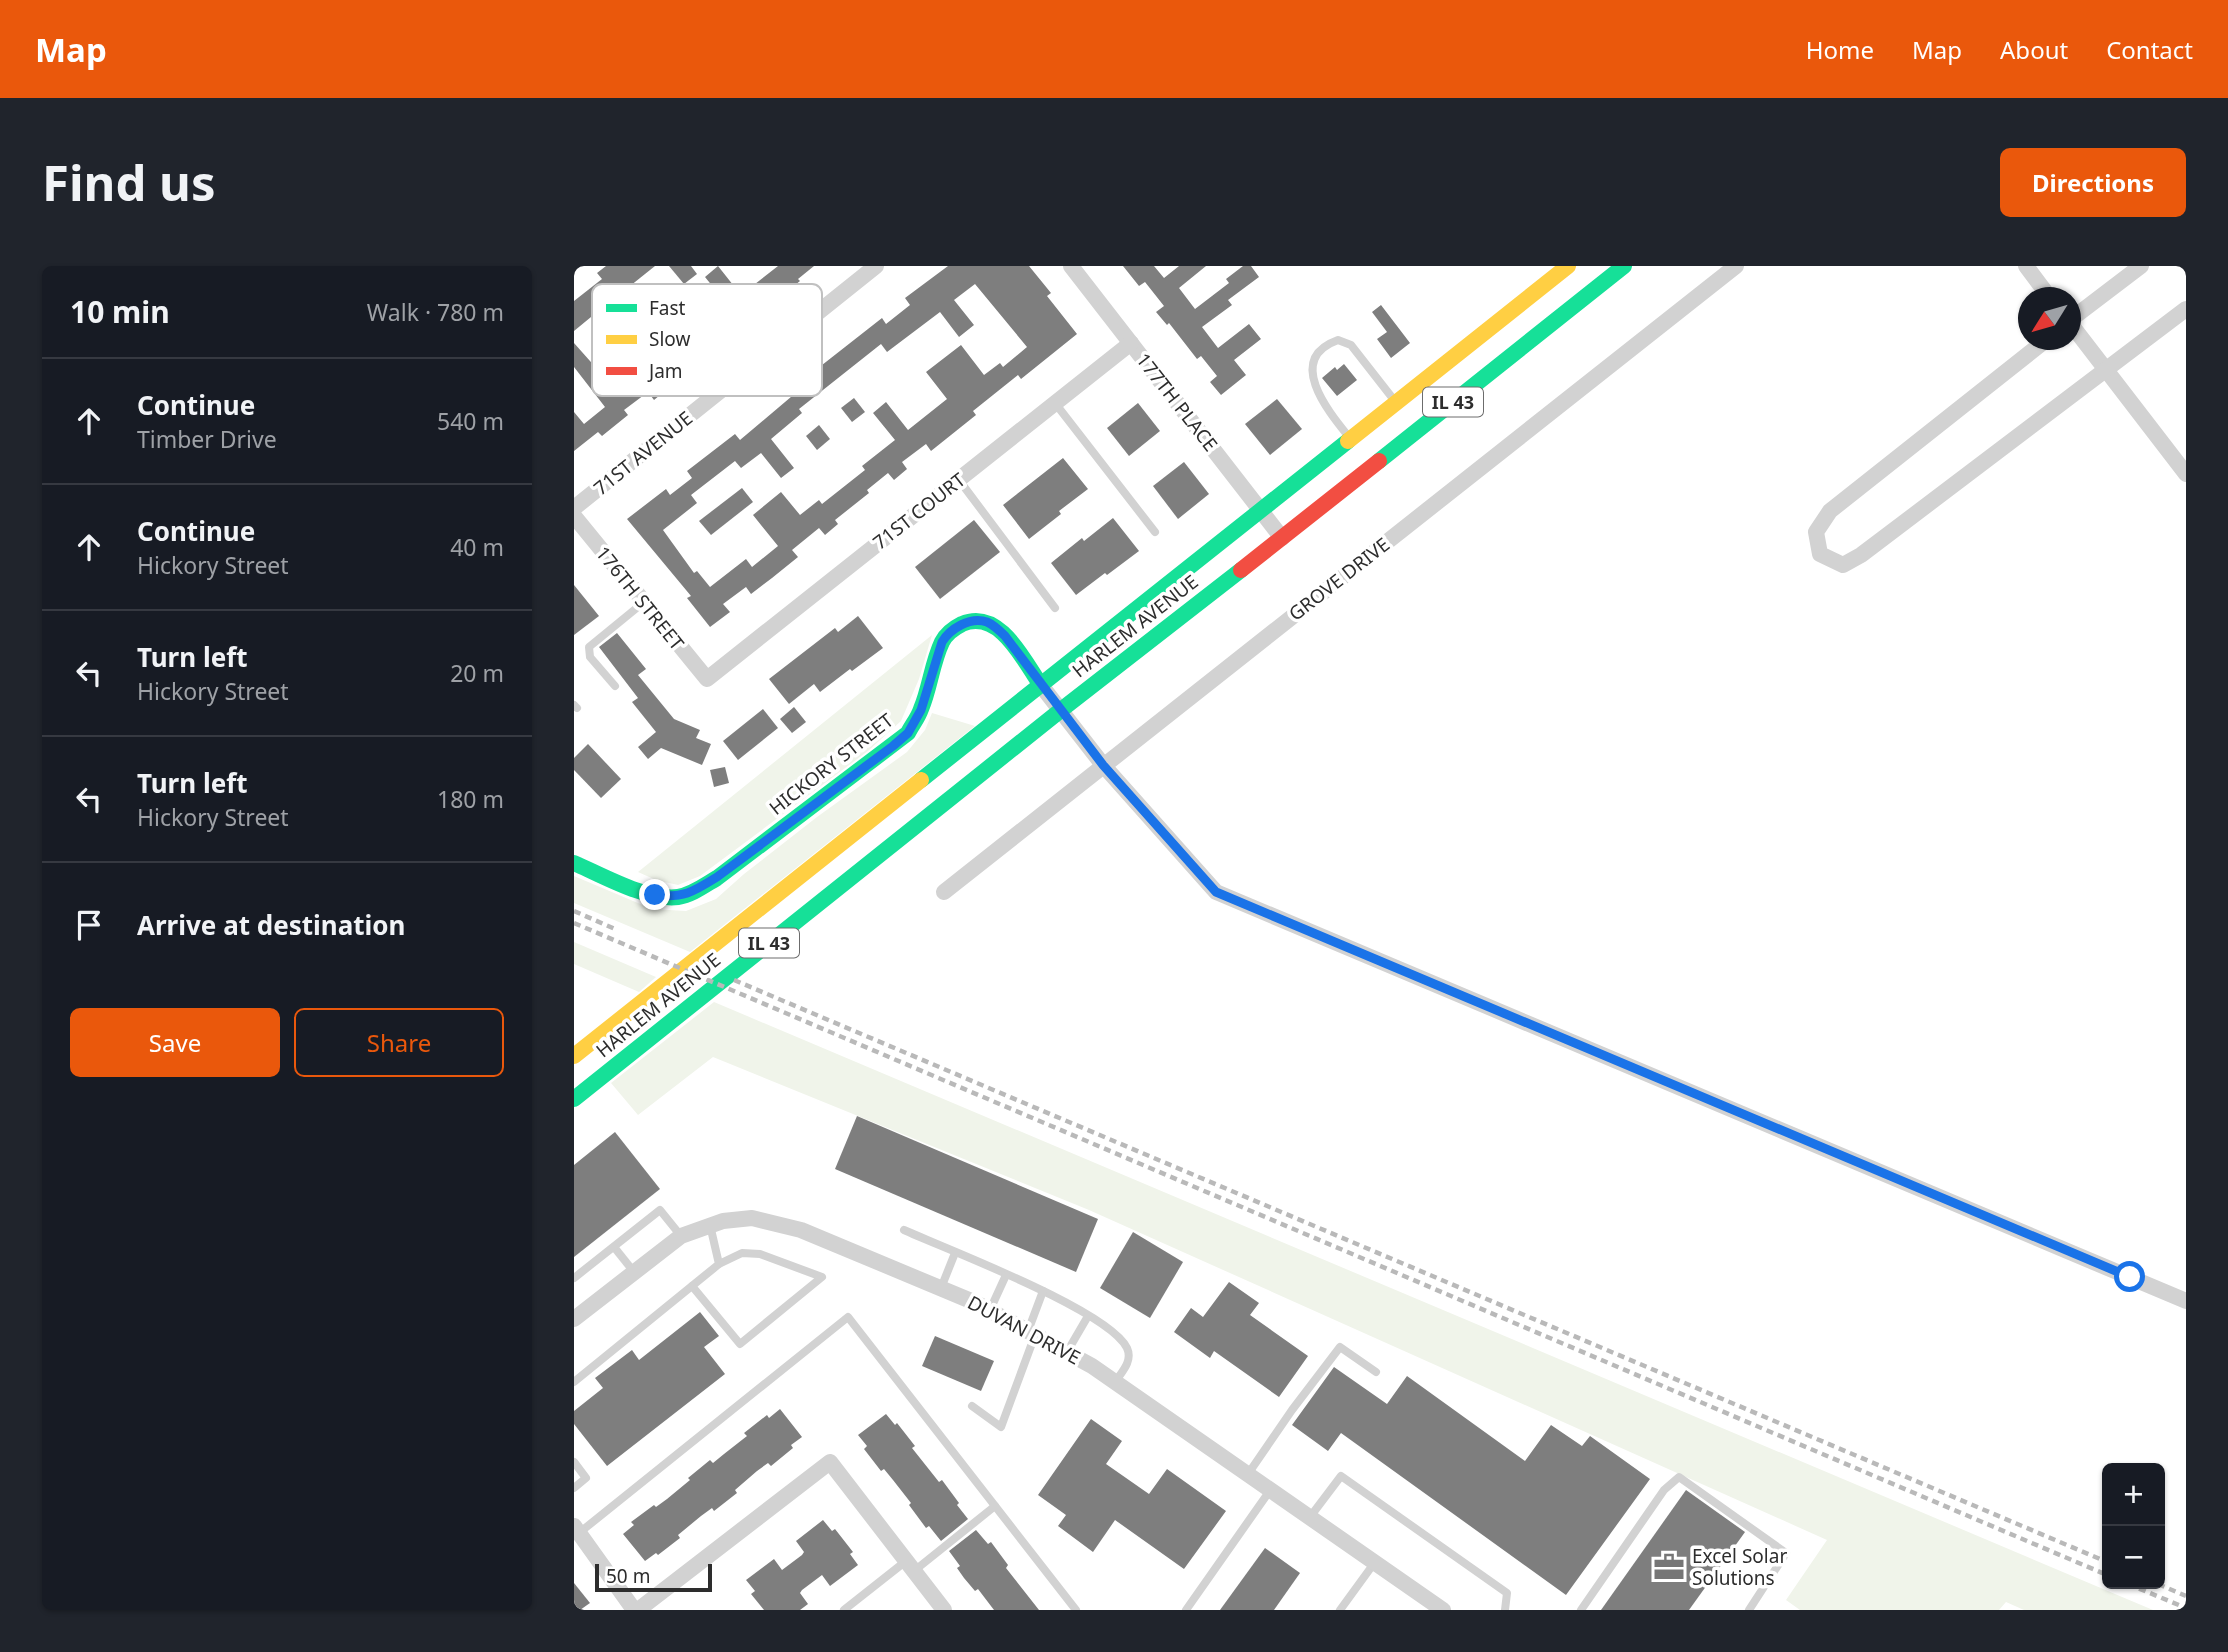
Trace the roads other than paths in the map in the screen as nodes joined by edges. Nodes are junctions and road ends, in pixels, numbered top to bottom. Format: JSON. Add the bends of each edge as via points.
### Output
{"nodes":[{"id":1,"x":876,"y":266,"type":"edge"},
{"id":2,"x":1071,"y":266,"type":"edge"},
{"id":3,"x":1569,"y":266,"type":"edge"},
{"id":4,"x":1624,"y":266,"type":"edge"},
{"id":5,"x":1736,"y":266,"type":"edge"},
{"id":6,"x":2026,"y":266,"type":"edge"},
{"id":7,"x":2141,"y":266,"type":"edge"},
{"id":8,"x":2042,"y":287,"type":"edge"},
{"id":9,"x":822,"y":309,"type":"edge"},
{"id":10,"x":2186,"y":309,"type":"edge"},
{"id":11,"x":2081,"y":313,"type":"edge"},
{"id":12,"x":2081,"y":337,"type":"edge"},
{"id":13,"x":1131,"y":343,"type":"junction"},
{"id":14,"x":1491,"y":350,"type":"junction"},
{"id":15,"x":2033,"y":350,"type":"edge"},
{"id":16,"x":2106,"y":370,"type":"junction"},
{"id":17,"x":714,"y":396,"type":"edge"},
{"id":18,"x":1055,"y":403,"type":"junction"},
{"id":19,"x":1396,"y":403,"type":"junction"},
{"id":20,"x":1351,"y":439,"type":"junction"},
{"id":21,"x":2186,"y":474,"type":"edge"},
{"id":22,"x":959,"y":480,"type":"junction"},
{"id":23,"x":574,"y":508,"type":"edge"},
{"id":24,"x":1261,"y":511,"type":"junction"},
{"id":25,"x":574,"y":516,"type":"edge"},
{"id":26,"x":1155,"y":532,"type":"dead end"},
{"id":27,"x":1282,"y":538,"type":"junction"},
{"id":28,"x":644,"y":602,"type":"junction"},
{"id":29,"x":1055,"y":608,"type":"dead end"},
{"id":30,"x":707,"y":679,"type":"joint"},
{"id":31,"x":1040,"y":684,"type":"junction"},
{"id":32,"x":615,"y":686,"type":"dead end"},
{"id":33,"x":1061,"y":710,"type":"junction"},
{"id":34,"x":1103,"y":765,"type":"junction"},
{"id":35,"x":574,"y":863,"type":"edge"},
{"id":36,"x":944,"y":892,"type":"dead end"},
{"id":37,"x":574,"y":1056,"type":"edge"},
{"id":38,"x":574,"y":1099,"type":"edge"},
{"id":39,"x":710,"y":1225,"type":"junction"},
{"id":40,"x":904,"y":1230,"type":"dead end"},
{"id":41,"x":681,"y":1236,"type":"junction"},
{"id":42,"x":614,"y":1247,"type":"junction"},
{"id":43,"x":955,"y":1253,"type":"junction"},
{"id":44,"x":719,"y":1264,"type":"junction"},
{"id":45,"x":634,"y":1272,"type":"junction"},
{"id":46,"x":1006,"y":1275,"type":"junction"},
{"id":47,"x":574,"y":1278,"type":"edge"},
{"id":48,"x":692,"y":1286,"type":"junction"},
{"id":49,"x":941,"y":1288,"type":"junction"},
{"id":50,"x":1044,"y":1291,"type":"junction"},
{"id":51,"x":2186,"y":1301,"type":"edge"},
{"id":52,"x":990,"y":1310,"type":"junction"},
{"id":53,"x":1088,"y":1316,"type":"junction"},
{"id":54,"x":574,"y":1319,"type":"edge"},
{"id":55,"x":1031,"y":1333,"type":"junction"},
{"id":56,"x":1067,"y":1352,"type":"junction"},
{"id":57,"x":1376,"y":1372,"type":"dead end"},
{"id":58,"x":574,"y":1382,"type":"edge"},
{"id":59,"x":1115,"y":1382,"type":"junction"},
{"id":60,"x":972,"y":1406,"type":"dead end"},
{"id":61,"x":574,"y":1462,"type":"edge"},
{"id":62,"x":1248,"y":1474,"type":"junction"},
{"id":63,"x":574,"y":1488,"type":"edge"},
{"id":64,"x":1270,"y":1489,"type":"junction"},
{"id":65,"x":995,"y":1506,"type":"junction"},
{"id":66,"x":1310,"y":1517,"type":"junction"},
{"id":67,"x":577,"y":1530,"type":"edge"},
{"id":68,"x":1375,"y":1562,"type":"junction"},
{"id":69,"x":910,"y":1566,"type":"junction"},
{"id":70,"x":938,"y":1608,"type":"edge"},
{"id":71,"x":636,"y":1610,"type":"edge"},
{"id":72,"x":844,"y":1610,"type":"edge"},
{"id":73,"x":1076,"y":1610,"type":"edge"},
{"id":74,"x":1186,"y":1610,"type":"edge"},
{"id":75,"x":1340,"y":1610,"type":"edge"},
{"id":76,"x":1443,"y":1610,"type":"edge"},
{"id":77,"x":1505,"y":1610,"type":"edge"},
{"id":78,"x":1581,"y":1610,"type":"edge"},
{"id":79,"x":1749,"y":1610,"type":"edge"}],
"edges":[{"from":1,"to":9,"type":"street","name":"71ST AVENUE"},
{"from":2,"to":13,"type":"street","name":"177TH PLACE"},
{"from":3,"to":14,"type":"main road","name":"HARLEM AVENUE","number":"IL 43"},
{"from":4,"to":14,"type":"main road","name":"HARLEM AVENUE","number":"IL 43"},
{"from":5,"to":34,"type":"street","name":"GROVE DRIVE"},
{"from":6,"to":8,"type":"street"},
{"from":7,"to":11,"type":"street"},
{"from":10,"to":16,"type":"street"},
{"from":12,"to":16,"type":"street"},
{"from":13,"to":18,"type":"street","name":"71ST COURT"},
{"from":13,"to":24,"type":"street","name":"177TH PLACE"},
{"from":14,"to":19,"type":"main road","name":"HARLEM AVENUE","number":"IL 43"},
{"from":14,"to":27,"type":"main road","name":"HARLEM AVENUE","number":"IL 43"},
{"from":15,"to":16,"type":"street","via":[[1830,511],[1816,532],[1820,554],[1843,565],[1861,555]]},
{"from":16,"to":21,"type":"street"},
{"from":17,"to":23,"type":"street","name":"71ST AVENUE"},
{"from":18,"to":22,"type":"street","name":"71ST COURT"},
{"from":18,"to":26,"type":"lane"},
{"from":19,"to":20,"type":"main road","name":"HARLEM AVENUE","number":"IL 43"},
{"from":19,"to":20,"type":"lane","via":[[1351,345],[1338,340],[1330,343],[1314,357],[1314,383],[1330,414]]},
{"from":20,"to":24,"type":"main road","name":"HARLEM AVENUE","number":"IL 43"},
{"from":22,"to":29,"type":"lane"},
{"from":22,"to":30,"type":"street","name":"71ST COURT"},
{"from":24,"to":27,"type":"street","name":"177TH PLACE"},
{"from":24,"to":31,"type":"main road","name":"HARLEM AVENUE","number":"IL 43"},
{"from":25,"to":28,"type":"street","name":"176TH STREET"},
{"from":27,"to":33,"type":"main road","name":"HARLEM AVENUE","number":"IL 43"},
{"from":28,"to":30,"type":"street","name":"176TH STREET"},
{"from":28,"to":32,"type":"lane","via":[[589,647],[590,657]]},
{"from":31,"to":33,"type":"street"},
{"from":31,"to":35,"type":"main road","name":"HICKORY STREET","via":[[994,626],[985,621],[961,625],[942,642],[921,710],[908,733],[696,890],[676,897],[655,895]]},
{"from":31,"to":37,"type":"main road","name":"HARLEM AVENUE","number":"IL 43"},
{"from":33,"to":34,"type":"street"},
{"from":33,"to":38,"type":"main road","name":"HARLEM AVENUE","number":"IL 43"},
{"from":34,"to":36,"type":"street","name":"GROVE DRIVE"},
{"from":34,"to":51,"type":"street","via":[[1216,892]]},
{"from":39,"to":41,"type":"street","name":"DUVAN DRIVE"},
{"from":39,"to":44,"type":"lane"},
{"from":39,"to":49,"type":"street","name":"DUVAN DRIVE","via":[[752,1219],[801,1230]]},
{"from":40,"to":43,"type":"lane"},
{"from":41,"to":42,"type":"lane","via":[[660,1210]]},
{"from":41,"to":45,"type":"street","name":"DUVAN DRIVE"},
{"from":42,"to":45,"type":"lane"},
{"from":42,"to":47,"type":"lane"},
{"from":43,"to":46,"type":"lane"},
{"from":43,"to":49,"type":"lane"},
{"from":44,"to":48,"type":"lane"},
{"from":44,"to":48,"type":"lane","via":[[742,1253],[760,1254],[822,1278],[740,1344]]},
{"from":45,"to":54,"type":"street","name":"DUVAN DRIVE"},
{"from":46,"to":50,"type":"lane"},
{"from":46,"to":52,"type":"lane"},
{"from":48,"to":58,"type":"lane"},
{"from":49,"to":52,"type":"street","name":"DUVAN DRIVE"},
{"from":50,"to":53,"type":"lane"},
{"from":50,"to":55,"type":"lane"},
{"from":52,"to":55,"type":"street","name":"DUVAN DRIVE"},
{"from":53,"to":56,"type":"lane"},
{"from":53,"to":59,"type":"lane","via":[[1115,1334],[1127,1349],[1129,1362]]},
{"from":55,"to":56,"type":"street","name":"DUVAN DRIVE"},
{"from":55,"to":60,"type":"lane","via":[[1001,1427]]},
{"from":56,"to":59,"type":"street","name":"DUVAN DRIVE"},
{"from":57,"to":62,"type":"lane","via":[[1340,1347]]},
{"from":59,"to":62,"type":"street","name":"DUVAN DRIVE"},
{"from":61,"to":63,"type":"lane","via":[[586,1478]]},
{"from":62,"to":64,"type":"street","name":"DUVAN DRIVE"},
{"from":64,"to":66,"type":"street","name":"DUVAN DRIVE"},
{"from":64,"to":74,"type":"lane"},
{"from":65,"to":67,"type":"lane","via":[[848,1317]]},
{"from":65,"to":69,"type":"lane"},
{"from":65,"to":73,"type":"lane"},
{"from":66,"to":68,"type":"street","name":"DUVAN DRIVE"},
{"from":66,"to":77,"type":"lane","via":[[1341,1476],[1507,1593]]},
{"from":67,"to":71,"type":"street"},
{"from":68,"to":75,"type":"lane"},
{"from":68,"to":76,"type":"street","name":"DUVAN DRIVE"},
{"from":69,"to":70,"type":"street"},
{"from":69,"to":71,"type":"street","via":[[830,1462]]},
{"from":69,"to":72,"type":"lane"},
{"from":78,"to":79,"type":"lane","via":[[1664,1490],[1679,1477],[1786,1553]]}]}
